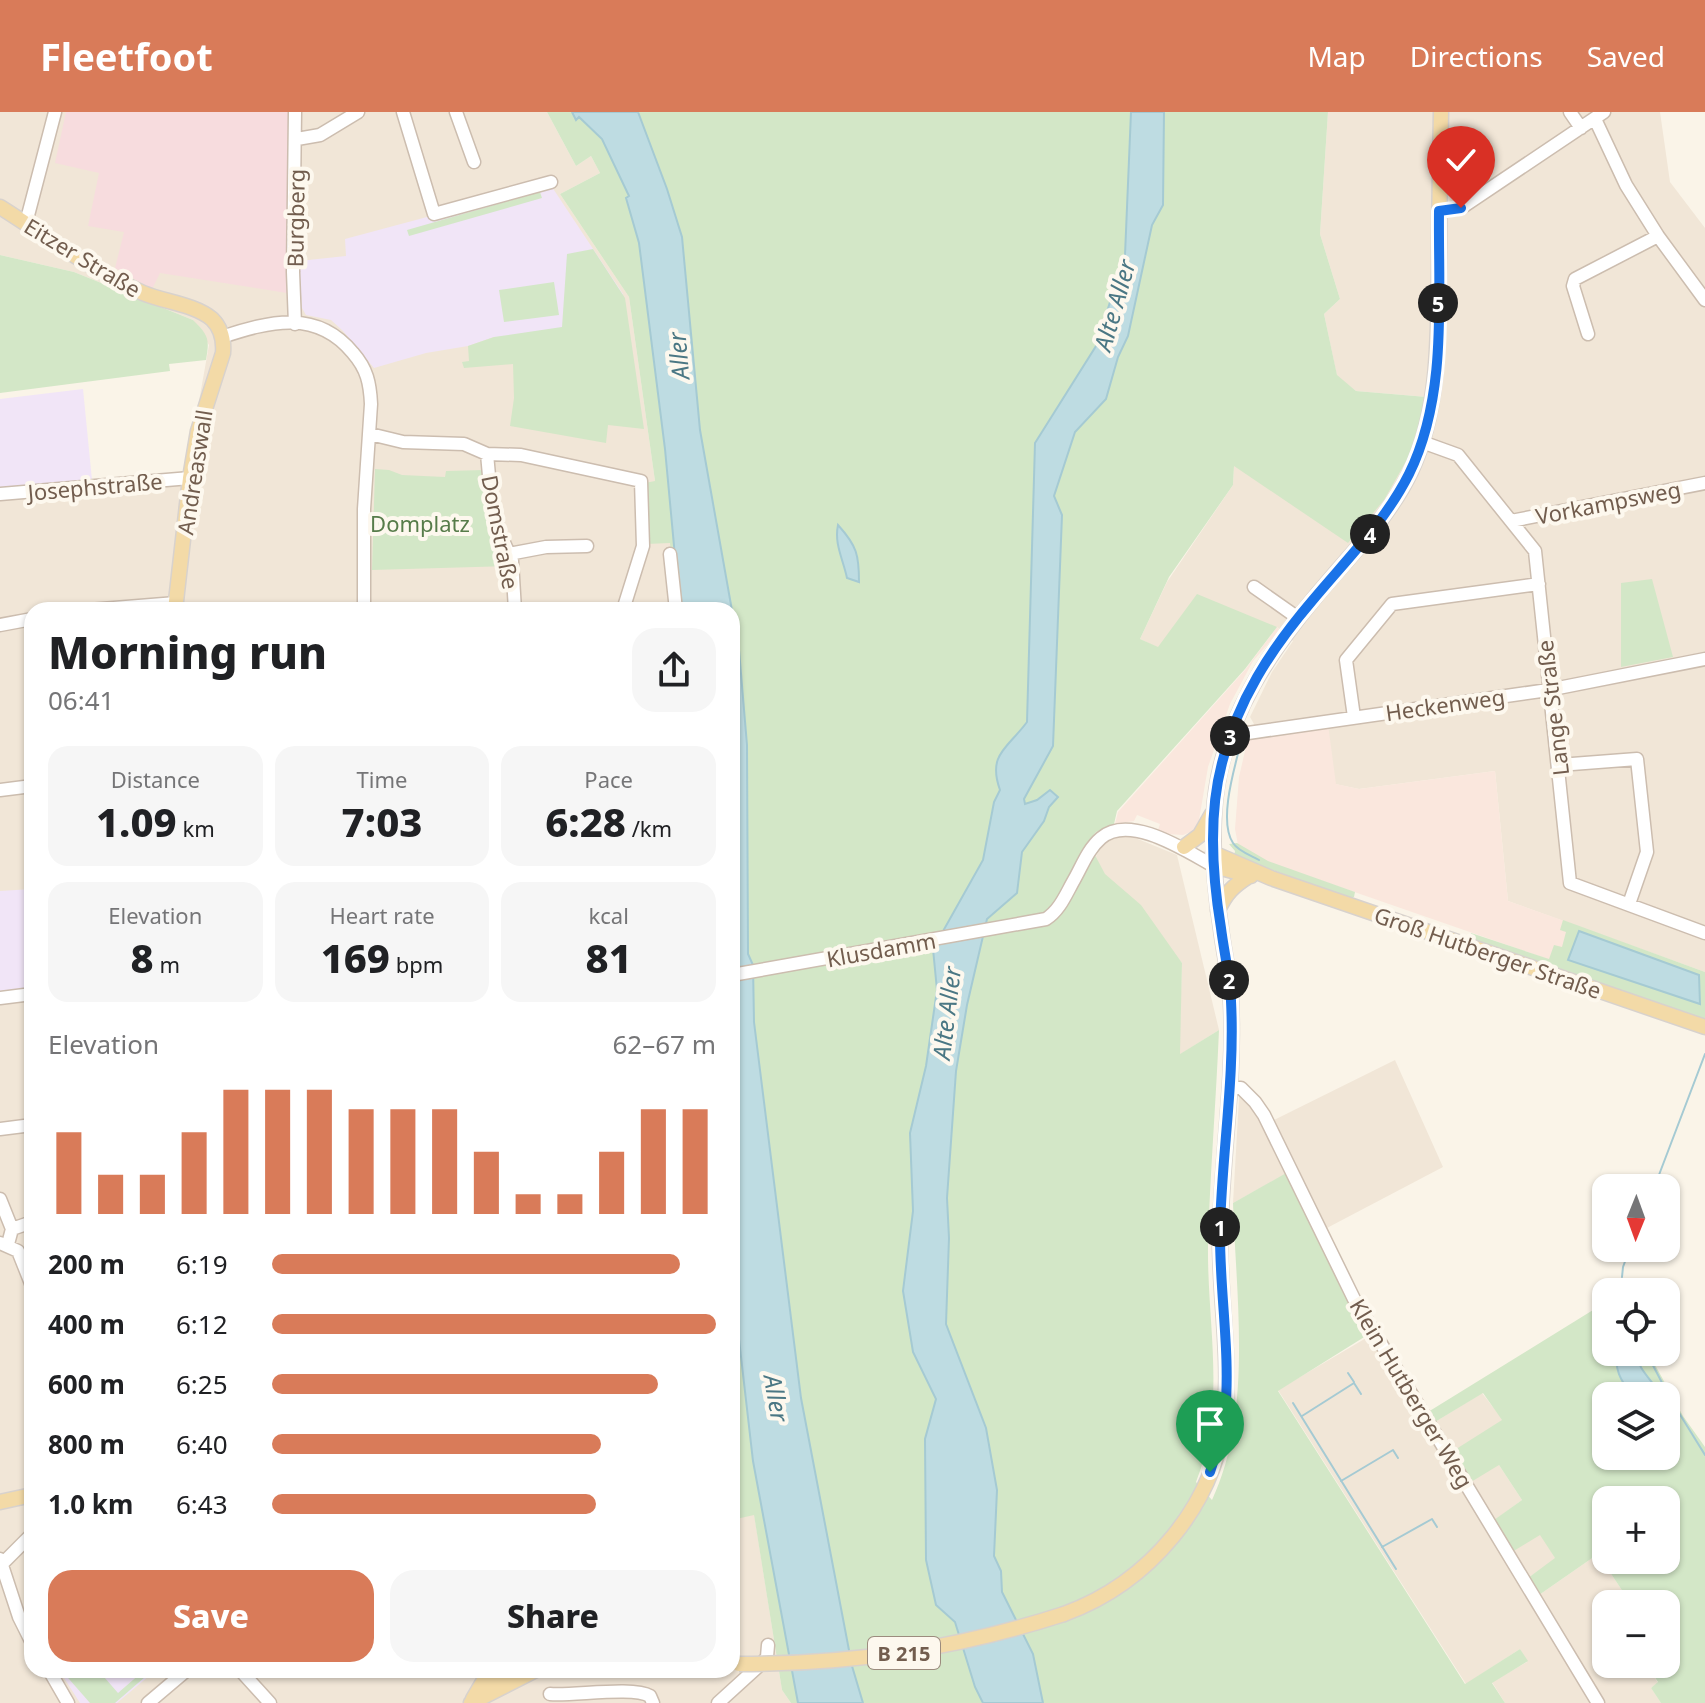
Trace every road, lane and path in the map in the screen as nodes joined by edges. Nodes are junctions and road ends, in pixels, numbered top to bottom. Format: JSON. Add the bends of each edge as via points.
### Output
{"nodes":[{"id":1,"x":55,"y":112,"type":"edge"},
{"id":2,"x":295,"y":112,"type":"edge"},
{"id":3,"x":358,"y":112,"type":"edge"},
{"id":4,"x":403,"y":112,"type":"edge"},
{"id":5,"x":456,"y":112,"type":"edge"},
{"id":6,"x":1441,"y":112,"type":"edge"},
{"id":7,"x":1570,"y":112,"type":"edge"},
{"id":8,"x":1600,"y":115,"type":"edge"},
{"id":9,"x":1581,"y":128,"type":"junction"},
{"id":10,"x":297,"y":139,"type":"junction"},
{"id":11,"x":474,"y":162,"type":"dead end"},
{"id":12,"x":551,"y":182,"type":"dead end"},
{"id":13,"x":0,"y":207,"type":"edge"},
{"id":14,"x":1439,"y":211,"type":"junction"},
{"id":15,"x":26,"y":223,"type":"junction"},
{"id":16,"x":1658,"y":236,"type":"junction"},
{"id":17,"x":1705,"y":300,"type":"edge"},
{"id":18,"x":295,"y":324,"type":"junction"},
{"id":19,"x":1588,"y":334,"type":"dead end"},
{"id":20,"x":222,"y":337,"type":"junction"},
{"id":21,"x":370,"y":434,"type":"junction"},
{"id":22,"x":1422,"y":442,"type":"junction"},
{"id":23,"x":487,"y":454,"type":"junction"},
{"id":24,"x":190,"y":478,"type":"junction"},
{"id":25,"x":1705,"y":483,"type":"edge"},
{"id":26,"x":0,"y":494,"type":"edge"},
{"id":27,"x":1511,"y":521,"type":"junction"},
{"id":28,"x":587,"y":546,"type":"dead end"},
{"id":29,"x":509,"y":554,"type":"junction"},
{"id":30,"x":670,"y":554,"type":"dead end"},
{"id":31,"x":1539,"y":584,"type":"junction"},
{"id":32,"x":1254,"y":587,"type":"dead end"},
{"id":33,"x":175,"y":602,"type":"edge"},
{"id":34,"x":364,"y":602,"type":"edge"},
{"id":35,"x":515,"y":602,"type":"edge"},
{"id":36,"x":626,"y":602,"type":"edge"},
{"id":37,"x":675,"y":602,"type":"edge"},
{"id":38,"x":1298,"y":618,"type":"junction"},
{"id":39,"x":24,"y":620,"type":"edge"},
{"id":40,"x":0,"y":625,"type":"edge"},
{"id":41,"x":1705,"y":659,"type":"edge"},
{"id":42,"x":1548,"y":690,"type":"junction"},
{"id":43,"x":1354,"y":717,"type":"junction"},
{"id":44,"x":1232,"y":729,"type":"junction"},
{"id":45,"x":1559,"y":765,"type":"junction"},
{"id":46,"x":24,"y":787,"type":"edge"},
{"id":47,"x":0,"y":790,"type":"edge"},
{"id":48,"x":1214,"y":810,"type":"junction"},
{"id":49,"x":1181,"y":847,"type":"junction"},
{"id":50,"x":1213,"y":860,"type":"junction"},
{"id":51,"x":1249,"y":876,"type":"junction"},
{"id":52,"x":1271,"y":878,"type":"junction"},
{"id":53,"x":1629,"y":904,"type":"junction"},
{"id":54,"x":1218,"y":911,"type":"junction"},
{"id":55,"x":1030,"y":923,"type":"joint"},
{"id":56,"x":1705,"y":933,"type":"edge"},
{"id":57,"x":740,"y":974,"type":"edge"},
{"id":58,"x":24,"y":995,"type":"edge"},
{"id":59,"x":0,"y":998,"type":"edge"},
{"id":60,"x":1705,"y":1027,"type":"edge"},
{"id":61,"x":1229,"y":1088,"type":"junction"},
{"id":62,"x":24,"y":1126,"type":"edge"},
{"id":63,"x":0,"y":1129,"type":"edge"},
{"id":64,"x":0,"y":1199,"type":"edge"},
{"id":65,"x":24,"y":1225,"type":"edge"},
{"id":66,"x":12,"y":1229,"type":"junction"},
{"id":67,"x":4,"y":1244,"type":"edge"},
{"id":68,"x":24,"y":1266,"type":"edge"},
{"id":69,"x":24,"y":1497,"type":"edge"},
{"id":70,"x":0,"y":1502,"type":"edge"},
{"id":71,"x":24,"y":1541,"type":"edge"},
{"id":72,"x":1,"y":1563,"type":"edge"},
{"id":73,"x":24,"y":1627,"type":"edge"},
{"id":74,"x":768,"y":1645,"type":"dead end"},
{"id":75,"x":740,"y":1664,"type":"edge"},
{"id":76,"x":54,"y":1678,"type":"edge"},
{"id":77,"x":178,"y":1678,"type":"edge"},
{"id":78,"x":247,"y":1678,"type":"edge"},
{"id":79,"x":509,"y":1678,"type":"edge"},
{"id":80,"x":478,"y":1687,"type":"edge"},
{"id":81,"x":550,"y":1694,"type":"dead end"},
{"id":82,"x":68,"y":1703,"type":"edge"},
{"id":83,"x":148,"y":1703,"type":"edge"},
{"id":84,"x":270,"y":1703,"type":"edge"},
{"id":85,"x":653,"y":1703,"type":"edge"},
{"id":86,"x":718,"y":1703,"type":"edge"},
{"id":87,"x":1598,"y":1703,"type":"edge"}],
"edges":[{"from":1,"to":15,"type":"street"},
{"from":2,"to":10,"type":"street","name":"Burgberg"},
{"from":3,"to":10,"type":"street","via":[[320,135]]},
{"from":4,"to":12,"type":"street","via":[[434,214]]},
{"from":5,"to":11,"type":"street"},
{"from":6,"to":14,"type":"main road","number":"B 215"},
{"from":7,"to":9,"type":"street"},
{"from":8,"to":9,"type":"street"},
{"from":8,"to":16,"type":"street","via":[[1626,185]]},
{"from":9,"to":14,"type":"street","via":[[1461,208]]},
{"from":10,"to":18,"type":"street","name":"Burgberg"},
{"from":13,"to":15,"type":"main road","name":"Eitzer Straße"},
{"from":14,"to":22,"type":"main road","number":"B 215","via":[[1436,360]]},
{"from":15,"to":20,"type":"main road","name":"Eitzer Straße","via":[[134,289],[205,314]]},
{"from":16,"to":17,"type":"street"},
{"from":16,"to":19,"type":"street","via":[[1575,279]]},
{"from":18,"to":20,"type":"street","via":[[255,326]]},
{"from":18,"to":21,"type":"street","via":[[328,329],[364,366],[371,387]]},
{"from":20,"to":24,"type":"main road","name":"Andreaswall","via":[[222,357],[201,416]]},
{"from":21,"to":23,"type":"street","via":[[403,442],[464,444]]},
{"from":21,"to":34,"type":"street"},
{"from":22,"to":27,"type":"street","name":"Lange Straße","via":[[1458,455]]},
{"from":22,"to":38,"type":"main road","number":"B 215","via":[[1386,512]]},
{"from":23,"to":29,"type":"street","name":"Domstraße","via":[[491,497]]},
{"from":23,"to":36,"type":"street","via":[[521,455],[641,481],[643,546]]},
{"from":24,"to":26,"type":"street","name":"Josephstraße"},
{"from":24,"to":33,"type":"main road","name":"Andreaswall"},
{"from":25,"to":27,"type":"street","name":"Vorkampsweg"},
{"from":27,"to":31,"type":"street","name":"Lange Straße","via":[[1535,551]]},
{"from":28,"to":29,"type":"street"},
{"from":29,"to":35,"type":"street","name":"Domstraße"},
{"from":30,"to":37,"type":"street"},
{"from":31,"to":42,"type":"street","name":"Lange Straße"},
{"from":31,"to":43,"type":"street","via":[[1392,604],[1346,660]]},
{"from":32,"to":38,"type":"street"},
{"from":38,"to":44,"type":"main road","number":"B 215","via":[[1268,657]]},
{"from":39,"to":40,"type":"street"},
{"from":41,"to":42,"type":"street","name":"Heckenweg"},
{"from":42,"to":43,"type":"street","name":"Heckenweg"},
{"from":42,"to":45,"type":"street","name":"Lange Straße"},
{"from":43,"to":44,"type":"street","name":"Heckenweg","via":[[1248,733]]},
{"from":44,"to":48,"type":"main road","number":"B 215"},
{"from":45,"to":53,"type":"street","name":"Lange Straße","via":[[1570,883]]},
{"from":45,"to":53,"type":"street","via":[[1637,759],[1647,852]]},
{"from":46,"to":47,"type":"street"},
{"from":48,"to":49,"type":"main road","via":[[1200,835]]},
{"from":48,"to":50,"type":"main road","number":"B 215"},
{"from":49,"to":50,"type":"street","name":"Groß Hutberger Straße"},
{"from":49,"to":55,"type":"street","name":"Groß Hutberger Straße","via":[[1129,829],[1108,833],[1093,846],[1057,910]]},
{"from":50,"to":51,"type":"main road","name":"Groß Hutberger Straße"},
{"from":50,"to":52,"type":"main road","name":"Groß Hutberger Straße"},
{"from":50,"to":54,"type":"main road","number":"B 215"},
{"from":51,"to":52,"type":"main road","name":"Groß Hutberger Straße"},
{"from":51,"to":54,"type":"main road","via":[[1233,885]]},
{"from":52,"to":60,"type":"main road","name":"Groß Hutberger Straße"},
{"from":53,"to":56,"type":"street","name":"Lange Straße"},
{"from":54,"to":61,"type":"main road","number":"B 215","via":[[1231,998]]},
{"from":55,"to":57,"type":"street","name":"Klusdamm"},
{"from":58,"to":59,"type":"street"},
{"from":61,"to":75,"type":"main road","number":"B 215","bridge":true,"via":[[1220,1227],[1225,1415],[1210,1472],[1169,1542],[1132,1578],[1064,1614],[956,1644],[880,1657]]},
{"from":61,"to":87,"type":"street","name":"Klein Hutberger Weg","via":[[1241,1088],[1264,1115],[1354,1299]]},
{"from":62,"to":63,"type":"street"},
{"from":64,"to":66,"type":"street"},
{"from":65,"to":66,"type":"street"},
{"from":66,"to":67,"type":"street"},
{"from":67,"to":68,"type":"street","via":[[18,1251]]},
{"from":69,"to":70,"type":"main road"},
{"from":71,"to":72,"type":"street"},
{"from":72,"to":73,"type":"street"},
{"from":74,"to":86,"type":"street","via":[[763,1662]]},
{"from":76,"to":82,"type":"street"},
{"from":77,"to":83,"type":"street"},
{"from":78,"to":84,"type":"street"},
{"from":79,"to":80,"type":"main road"},
{"from":81,"to":85,"type":"street","via":[[637,1691]]}]}
